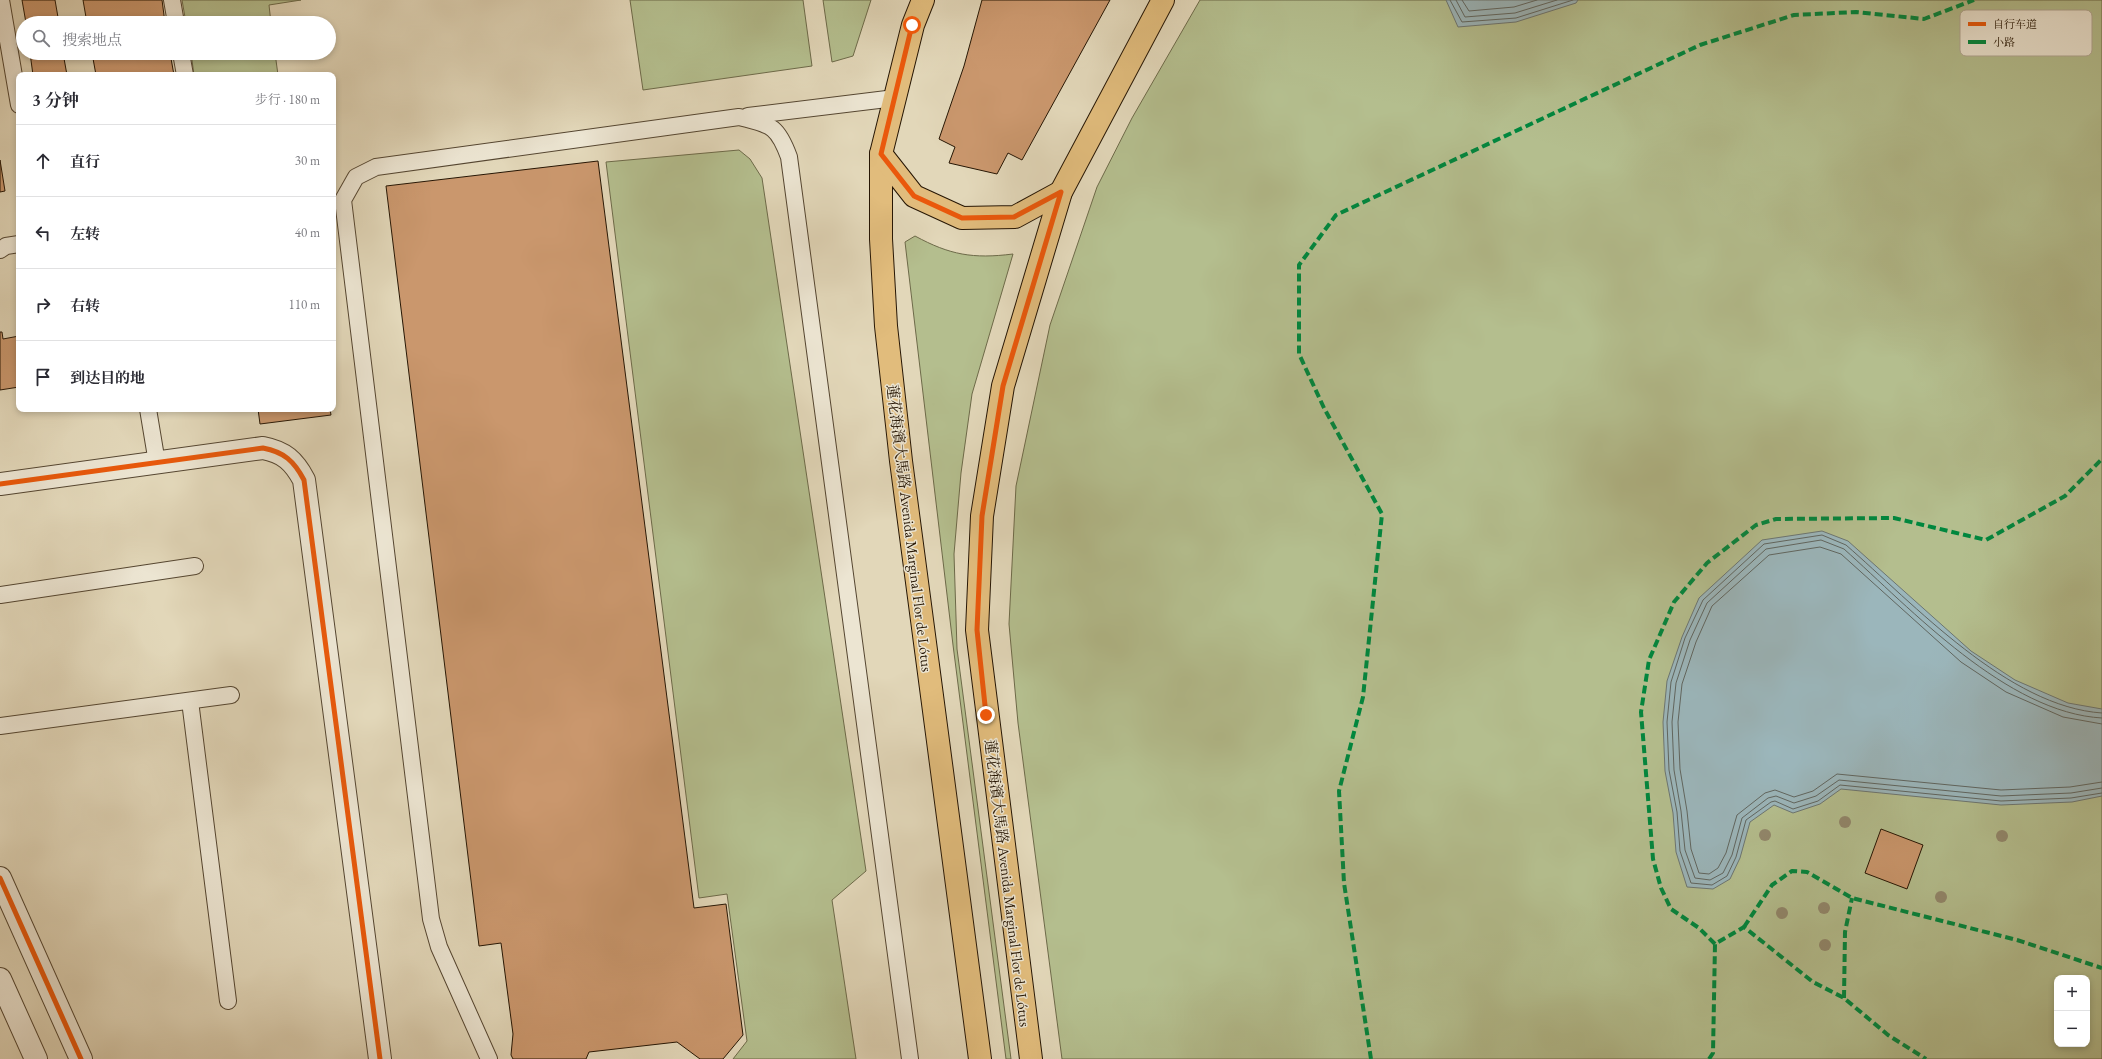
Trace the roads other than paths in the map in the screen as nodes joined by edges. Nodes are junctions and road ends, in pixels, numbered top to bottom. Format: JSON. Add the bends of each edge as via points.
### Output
{"nodes":[{"id":1,"x":1,"y":0,"type":"edge"},
{"id":2,"x":172,"y":0,"type":"edge"},
{"id":3,"x":923,"y":0,"type":"edge"},
{"id":4,"x":1163,"y":0,"type":"edge"},
{"id":5,"x":175,"y":16,"type":"edge"},
{"id":6,"x":182,"y":60,"type":"edge"},
{"id":7,"x":184,"y":72,"type":"edge"},
{"id":8,"x":16,"y":88,"type":"edge"},
{"id":9,"x":895,"y":98,"type":"junction"},
{"id":10,"x":739,"y":117,"type":"junction"},
{"id":11,"x":881,"y":154,"type":"junction"},
{"id":12,"x":1061,"y":192,"type":"junction"},
{"id":13,"x":16,"y":244,"type":"edge"},
{"id":14,"x":0,"y":250,"type":"edge"},
{"id":15,"x":149,"y":412,"type":"edge"},
{"id":16,"x":158,"y":463,"type":"junction"},
{"id":17,"x":0,"y":484,"type":"edge"},
{"id":18,"x":195,"y":566,"type":"dead end"},
{"id":19,"x":0,"y":596,"type":"edge"},
{"id":20,"x":231,"y":696,"type":"dead end"},
{"id":21,"x":190,"y":701,"type":"junction"},
{"id":22,"x":0,"y":726,"type":"edge"},
{"id":23,"x":0,"y":878,"type":"edge"},
{"id":24,"x":0,"y":978,"type":"edge"},
{"id":25,"x":228,"y":1001,"type":"dead end"},
{"id":26,"x":36,"y":1059,"type":"edge"},
{"id":27,"x":81,"y":1059,"type":"edge"},
{"id":28,"x":380,"y":1059,"type":"edge"},
{"id":29,"x":489,"y":1059,"type":"edge"},
{"id":30,"x":910,"y":1059,"type":"edge"},
{"id":31,"x":980,"y":1059,"type":"edge"},
{"id":32,"x":1031,"y":1059,"type":"edge"}],
"edges":[{"from":1,"to":8,"type":"lane"},
{"from":2,"to":5,"type":"lane"},
{"from":3,"to":9,"type":"main road","name":"蓮花海濱大馬路 Avenida Marginal Flor de Lótus","via":[[912,25]]},
{"from":4,"to":12,"type":"main road","name":"蓮花海濱大馬路 Avenida Marginal Flor de Lótus"},
{"from":6,"to":7,"type":"lane"},
{"from":9,"to":10,"type":"lane"},
{"from":9,"to":11,"type":"main road","name":"蓮花海濱大馬路 Avenida Marginal Flor de Lótus"},
{"from":10,"to":29,"type":"lane","via":[[376,167],[356,177],[343,200],[431,919],[440,947]]},
{"from":10,"to":30,"type":"lane","via":[[769,125],[783,140],[789,157]]},
{"from":11,"to":12,"type":"main road","via":[[914,196],[962,218],[1014,217]]},
{"from":11,"to":31,"type":"main road","name":"蓮花海濱大馬路 Avenida Marginal Flor de Lótus","via":[[881,239],[886,326],[911,538]]},
{"from":12,"to":32,"type":"main road","name":"蓮花海濱大馬路 Avenida Marginal Flor de Lótus","via":[[1003,386],[982,516],[977,630]]},
{"from":13,"to":14,"type":"lane"},
{"from":15,"to":16,"type":"lane"},
{"from":16,"to":17,"type":"street"},
{"from":16,"to":28,"type":"street","via":[[263,448],[288,457],[304,480]]},
{"from":18,"to":19,"type":"lane"},
{"from":20,"to":21,"type":"lane"},
{"from":21,"to":22,"type":"lane"},
{"from":21,"to":25,"type":"lane"},
{"from":23,"to":27,"type":"street"},
{"from":24,"to":26,"type":"street"}]}
